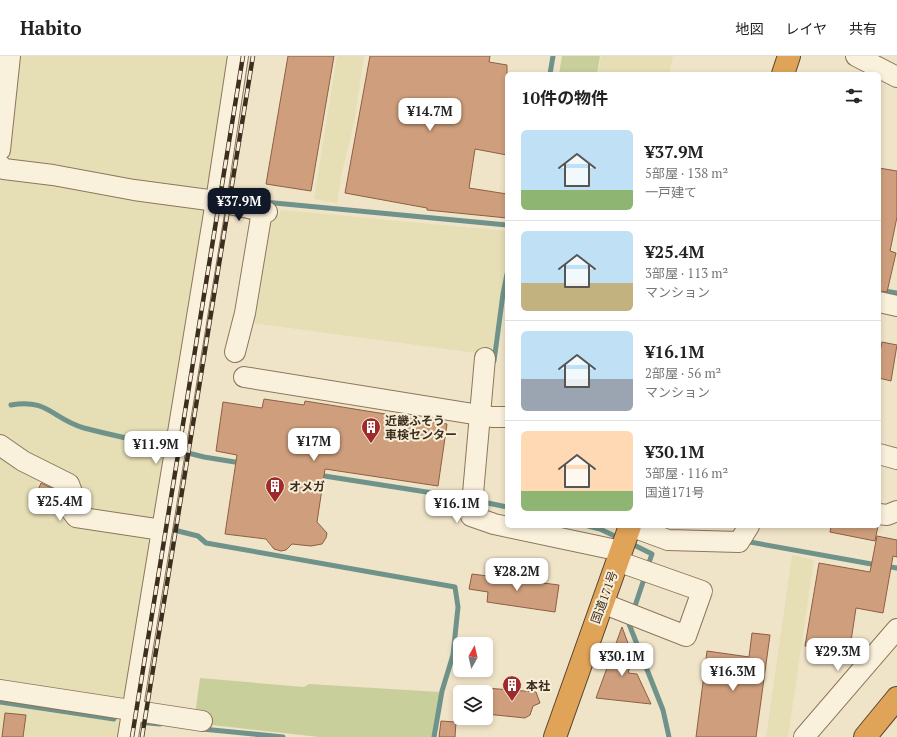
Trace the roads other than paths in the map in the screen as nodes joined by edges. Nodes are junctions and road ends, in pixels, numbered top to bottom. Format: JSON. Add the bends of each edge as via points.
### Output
{"nodes":[{"id":1,"x":10,"y":56,"type":"edge"},
{"id":2,"x":238,"y":56,"type":"edge"},
{"id":3,"x":789,"y":56,"type":"edge"},
{"id":4,"x":856,"y":56,"type":"edge"},
{"id":5,"x":784,"y":72,"type":"edge"},
{"id":6,"x":897,"y":78,"type":"edge"},
{"id":7,"x":0,"y":150,"type":"edge"},
{"id":8,"x":0,"y":165,"type":"edge"},
{"id":9,"x":216,"y":195,"type":"junction"},
{"id":10,"x":235,"y":352,"type":"dead end"},
{"id":11,"x":485,"y":358,"type":"dead end"},
{"id":12,"x":244,"y":377,"type":"dead end"},
{"id":13,"x":492,"y":416,"type":"edge"},
{"id":14,"x":0,"y":445,"type":"edge"},
{"id":15,"x":881,"y":455,"type":"edge"},
{"id":16,"x":897,"y":459,"type":"edge"},
{"id":17,"x":897,"y":511,"type":"edge"},
{"id":18,"x":881,"y":514,"type":"edge"},
{"id":19,"x":505,"y":525,"type":"edge"},
{"id":20,"x":527,"y":528,"type":"edge"},
{"id":21,"x":748,"y":528,"type":"edge"},
{"id":22,"x":162,"y":530,"type":"junction"},
{"id":23,"x":625,"y":540,"type":"edge"},
{"id":24,"x":602,"y":603,"type":"junction"},
{"id":25,"x":897,"y":629,"type":"edge"},
{"id":26,"x":0,"y":690,"type":"edge"},
{"id":27,"x":897,"y":698,"type":"edge"},
{"id":28,"x":132,"y":710,"type":"junction"},
{"id":29,"x":202,"y":722,"type":"dead end"},
{"id":30,"x":128,"y":737,"type":"edge"},
{"id":31,"x":555,"y":737,"type":"edge"},
{"id":32,"x":804,"y":737,"type":"edge"},
{"id":33,"x":865,"y":737,"type":"edge"}],
"edges":[{"from":1,"to":7,"type":"street"},
{"from":2,"to":9,"type":"street"},
{"from":3,"to":5,"type":"highway"},
{"from":4,"to":6,"type":"street"},
{"from":8,"to":9,"type":"street","via":[[4,170],[53,175],[134,190]]},
{"from":9,"to":10,"type":"street","via":[[265,211]]},
{"from":9,"to":22,"type":"street"},
{"from":11,"to":13,"type":"street"},
{"from":12,"to":13,"type":"street"},
{"from":13,"to":19,"type":"street","via":[[471,516]]},
{"from":14,"to":22,"type":"street","via":[[23,461],[69,484],[72,492],[70,509],[76,517]]},
{"from":15,"to":16,"type":"street"},
{"from":17,"to":18,"type":"street"},
{"from":20,"to":23,"type":"street"},
{"from":21,"to":23,"type":"street","via":[[739,542]]},
{"from":22,"to":28,"type":"street"},
{"from":23,"to":24,"type":"highway","name":"国道171号"},
{"from":23,"to":24,"type":"street","via":[[648,572],[702,591],[686,636]]},
{"from":24,"to":31,"type":"highway","name":"国道171号"},
{"from":25,"to":32,"type":"street"},
{"from":26,"to":28,"type":"street"},
{"from":27,"to":33,"type":"highway"},
{"from":28,"to":29,"type":"street"},
{"from":28,"to":30,"type":"street"}]}
